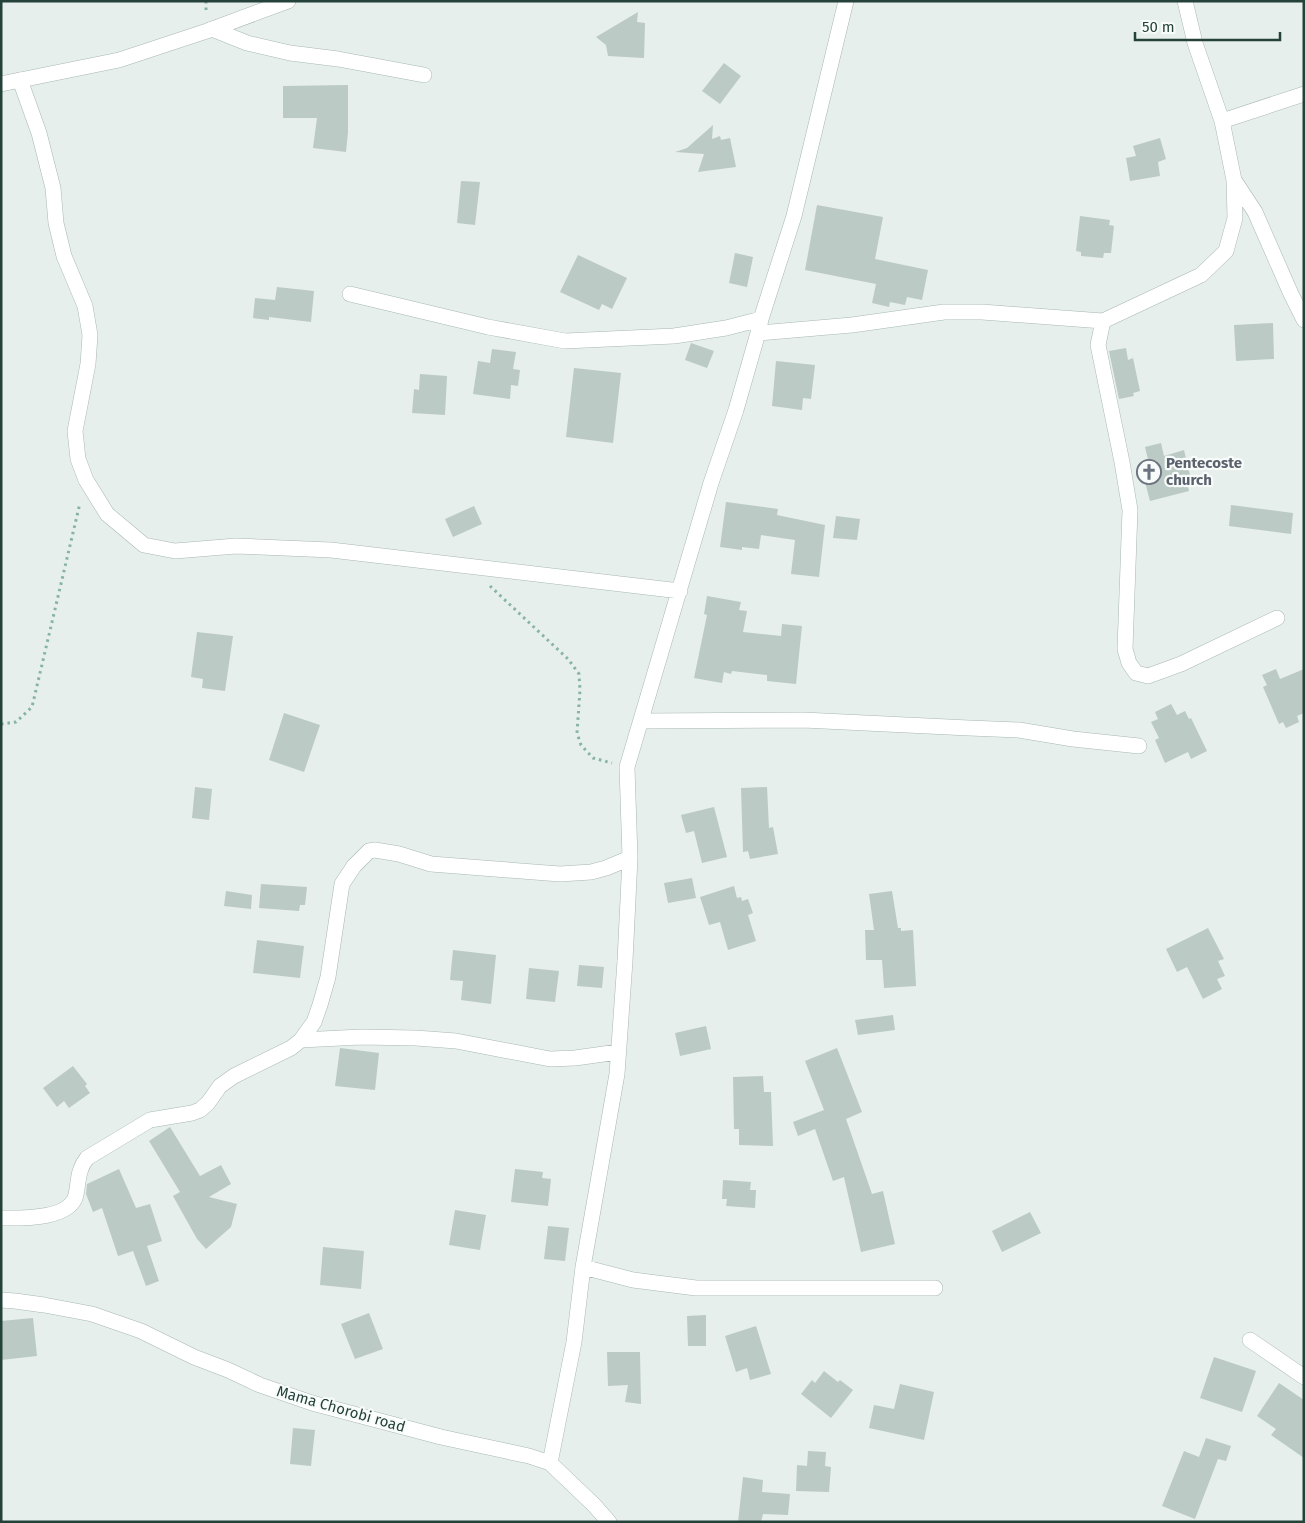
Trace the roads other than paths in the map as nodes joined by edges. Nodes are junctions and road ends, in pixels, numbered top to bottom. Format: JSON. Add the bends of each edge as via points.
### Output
{"nodes":[{"id":1,"x":288,"y":1,"type":"edge"},
{"id":2,"x":846,"y":1,"type":"edge"},
{"id":3,"x":1184,"y":1,"type":"edge"},
{"id":4,"x":212,"y":29,"type":"junction"},
{"id":5,"x":424,"y":76,"type":"dead end"},
{"id":6,"x":20,"y":80,"type":"junction"},
{"id":7,"x":1,"y":84,"type":"edge"},
{"id":8,"x":1304,"y":94,"type":"edge"},
{"id":9,"x":1222,"y":121,"type":"junction"},
{"id":10,"x":1234,"y":180,"type":"junction"},
{"id":11,"x":350,"y":294,"type":"dead end"},
{"id":12,"x":1304,"y":320,"type":"edge"},
{"id":13,"x":1103,"y":321,"type":"junction"},
{"id":14,"x":759,"y":326,"type":"junction"},
{"id":15,"x":680,"y":591,"type":"junction"},
{"id":16,"x":1277,"y":618,"type":"dead end"},
{"id":17,"x":642,"y":720,"type":"junction"},
{"id":18,"x":1139,"y":746,"type":"dead end"},
{"id":19,"x":630,"y":858,"type":"junction"},
{"id":20,"x":301,"y":1040,"type":"junction"},
{"id":21,"x":618,"y":1052,"type":"junction"},
{"id":22,"x":1,"y":1218,"type":"edge"},
{"id":23,"x":583,"y":1266,"type":"junction"},
{"id":24,"x":935,"y":1288,"type":"dead end"},
{"id":25,"x":1,"y":1300,"type":"edge"},
{"id":26,"x":1250,"y":1340,"type":"dead end"},
{"id":27,"x":1304,"y":1377,"type":"edge"},
{"id":28,"x":550,"y":1463,"type":"junction"},
{"id":29,"x":609,"y":1522,"type":"edge"}],
"edges":[{"from":1,"to":4,"type":"street"},
{"from":2,"to":14,"type":"street","via":[[794,216]]},
{"from":3,"to":9,"type":"street"},
{"from":4,"to":5,"type":"street","via":[[247,43],[290,53]]},
{"from":4,"to":6,"type":"street","via":[[119,60]]},
{"from":6,"to":7,"type":"street"},
{"from":6,"to":15,"type":"street","via":[[39,133],[53,188],[64,256],[85,306],[90,335],[88,364],[75,431],[78,459],[86,480],[108,514],[144,545],[175,551],[236,546],[331,550]]},
{"from":8,"to":9,"type":"street"},
{"from":9,"to":10,"type":"street"},
{"from":10,"to":12,"type":"street","via":[[1256,212]]},
{"from":10,"to":13,"type":"street","via":[[1235,218],[1226,251],[1201,275]]},
{"from":11,"to":14,"type":"street","via":[[488,327],[565,340],[674,336]]},
{"from":13,"to":14,"type":"street","via":[[944,312],[852,326]]},
{"from":13,"to":16,"type":"street","via":[[1098,345],[1130,510],[1125,649],[1129,663],[1136,673],[1148,676],[1181,664]]},
{"from":14,"to":15,"type":"street"},
{"from":15,"to":17,"type":"street"},
{"from":17,"to":18,"type":"street","via":[[803,720],[1019,730],[1073,740]]},
{"from":17,"to":19,"type":"street","via":[[627,767]]},
{"from":19,"to":20,"type":"street","via":[[591,872],[560,874],[431,864],[399,854],[369,851],[342,884],[328,977],[314,1022]]},
{"from":19,"to":21,"type":"street"},
{"from":20,"to":21,"type":"street","via":[[416,1038],[474,1044],[550,1058]]},
{"from":20,"to":22,"type":"street","via":[[234,1076],[220,1086],[200,1110],[150,1120],[87,1158],[80,1168],[74,1201],[65,1210],[44,1216]]},
{"from":21,"to":23,"type":"street","via":[[617,1074]]},
{"from":23,"to":24,"type":"street","via":[[633,1280],[696,1288]]},
{"from":23,"to":28,"type":"street","via":[[574,1342]]},
{"from":25,"to":28,"type":"street","name":"Mama Chorobi road","via":[[92,1314],[141,1331],[194,1358],[260,1385],[312,1403]]},
{"from":26,"to":27,"type":"street"},
{"from":28,"to":29,"type":"street","name":"Mama Chorobi road"}]}
